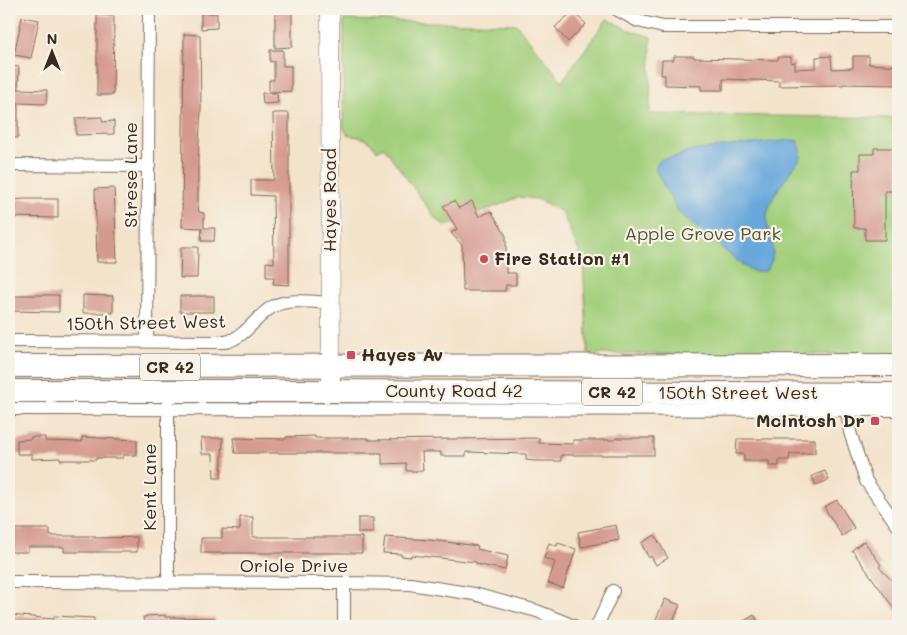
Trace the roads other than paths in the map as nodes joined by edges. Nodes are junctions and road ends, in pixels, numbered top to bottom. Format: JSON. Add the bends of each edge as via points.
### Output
{"nodes":[{"id":1,"x":149,"y":9,"type":"edge"},
{"id":2,"x":330,"y":9,"type":"edge"},
{"id":3,"x":616,"y":9,"type":"edge"},
{"id":4,"x":898,"y":27,"type":"edge"},
{"id":5,"x":9,"y":165,"type":"edge"},
{"id":6,"x":149,"y":166,"type":"junction"},
{"id":7,"x":330,"y":304,"type":"junction"},
{"id":8,"x":147,"y":341,"type":"junction"},
{"id":9,"x":9,"y":342,"type":"edge"},
{"id":10,"x":898,"y":365,"type":"edge"},
{"id":11,"x":9,"y":366,"type":"edge"},
{"id":12,"x":331,"y":366,"type":"junction"},
{"id":13,"x":9,"y":391,"type":"edge"},
{"id":14,"x":331,"y":391,"type":"junction"},
{"id":15,"x":898,"y":394,"type":"edge"},
{"id":16,"x":168,"y":400,"type":"junction"},
{"id":17,"x":9,"y":409,"type":"edge"},
{"id":18,"x":847,"y":410,"type":"junction"},
{"id":19,"x":898,"y":410,"type":"edge"},
{"id":20,"x":898,"y":526,"type":"edge"},
{"id":21,"x":9,"y":582,"type":"edge"},
{"id":22,"x":168,"y":583,"type":"junction"},
{"id":23,"x":344,"y":583,"type":"junction"},
{"id":24,"x":613,"y":591,"type":"dead end"},
{"id":25,"x":344,"y":626,"type":"edge"},
{"id":26,"x":574,"y":626,"type":"edge"},
{"id":27,"x":597,"y":626,"type":"edge"}],
"edges":[{"from":1,"to":6,"type":"street","name":"Strese Lane"},
{"from":2,"to":7,"type":"street","name":"Hayes Road"},
{"from":3,"to":4,"type":"street","via":[[638,22],[664,27]]},
{"from":5,"to":6,"type":"street"},
{"from":6,"to":8,"type":"street","name":"Strese Lane"},
{"from":7,"to":8,"type":"street","name":"150th Street West","via":[[285,302],[272,307],[235,340],[226,342]]},
{"from":7,"to":12,"type":"street","name":"Hayes Road"},
{"from":8,"to":9,"type":"street","name":"150th Street West"},
{"from":10,"to":12,"type":"highway","name":"County Road 42","number":"CR 42"},
{"from":11,"to":12,"type":"highway","name":"County Road 42","number":"CR 42"},
{"from":12,"to":14,"type":"street","name":"Hayes Road"},
{"from":13,"to":16,"type":"highway","name":"County Road 42","number":"CR 42"},
{"from":14,"to":15,"type":"highway","name":"County Road 42","number":"CR 42"},
{"from":14,"to":16,"type":"highway","name":"County Road 42","number":"CR 42"},
{"from":16,"to":17,"type":"street","name":"150th Street West"},
{"from":16,"to":18,"type":"street","name":"150th Street West"},
{"from":16,"to":22,"type":"street","name":"Kent Lane"},
{"from":18,"to":19,"type":"street","name":"150th Street West"},
{"from":18,"to":20,"type":"street","via":[[850,432],[866,481]]},
{"from":21,"to":22,"type":"street","name":"Oriole Drive"},
{"from":22,"to":23,"type":"street","name":"Oriole Drive"},
{"from":23,"to":25,"type":"street"},
{"from":23,"to":26,"type":"street","name":"Oriole Drive","via":[[410,584],[474,594],[536,611]]},
{"from":24,"to":27,"type":"street"}]}
